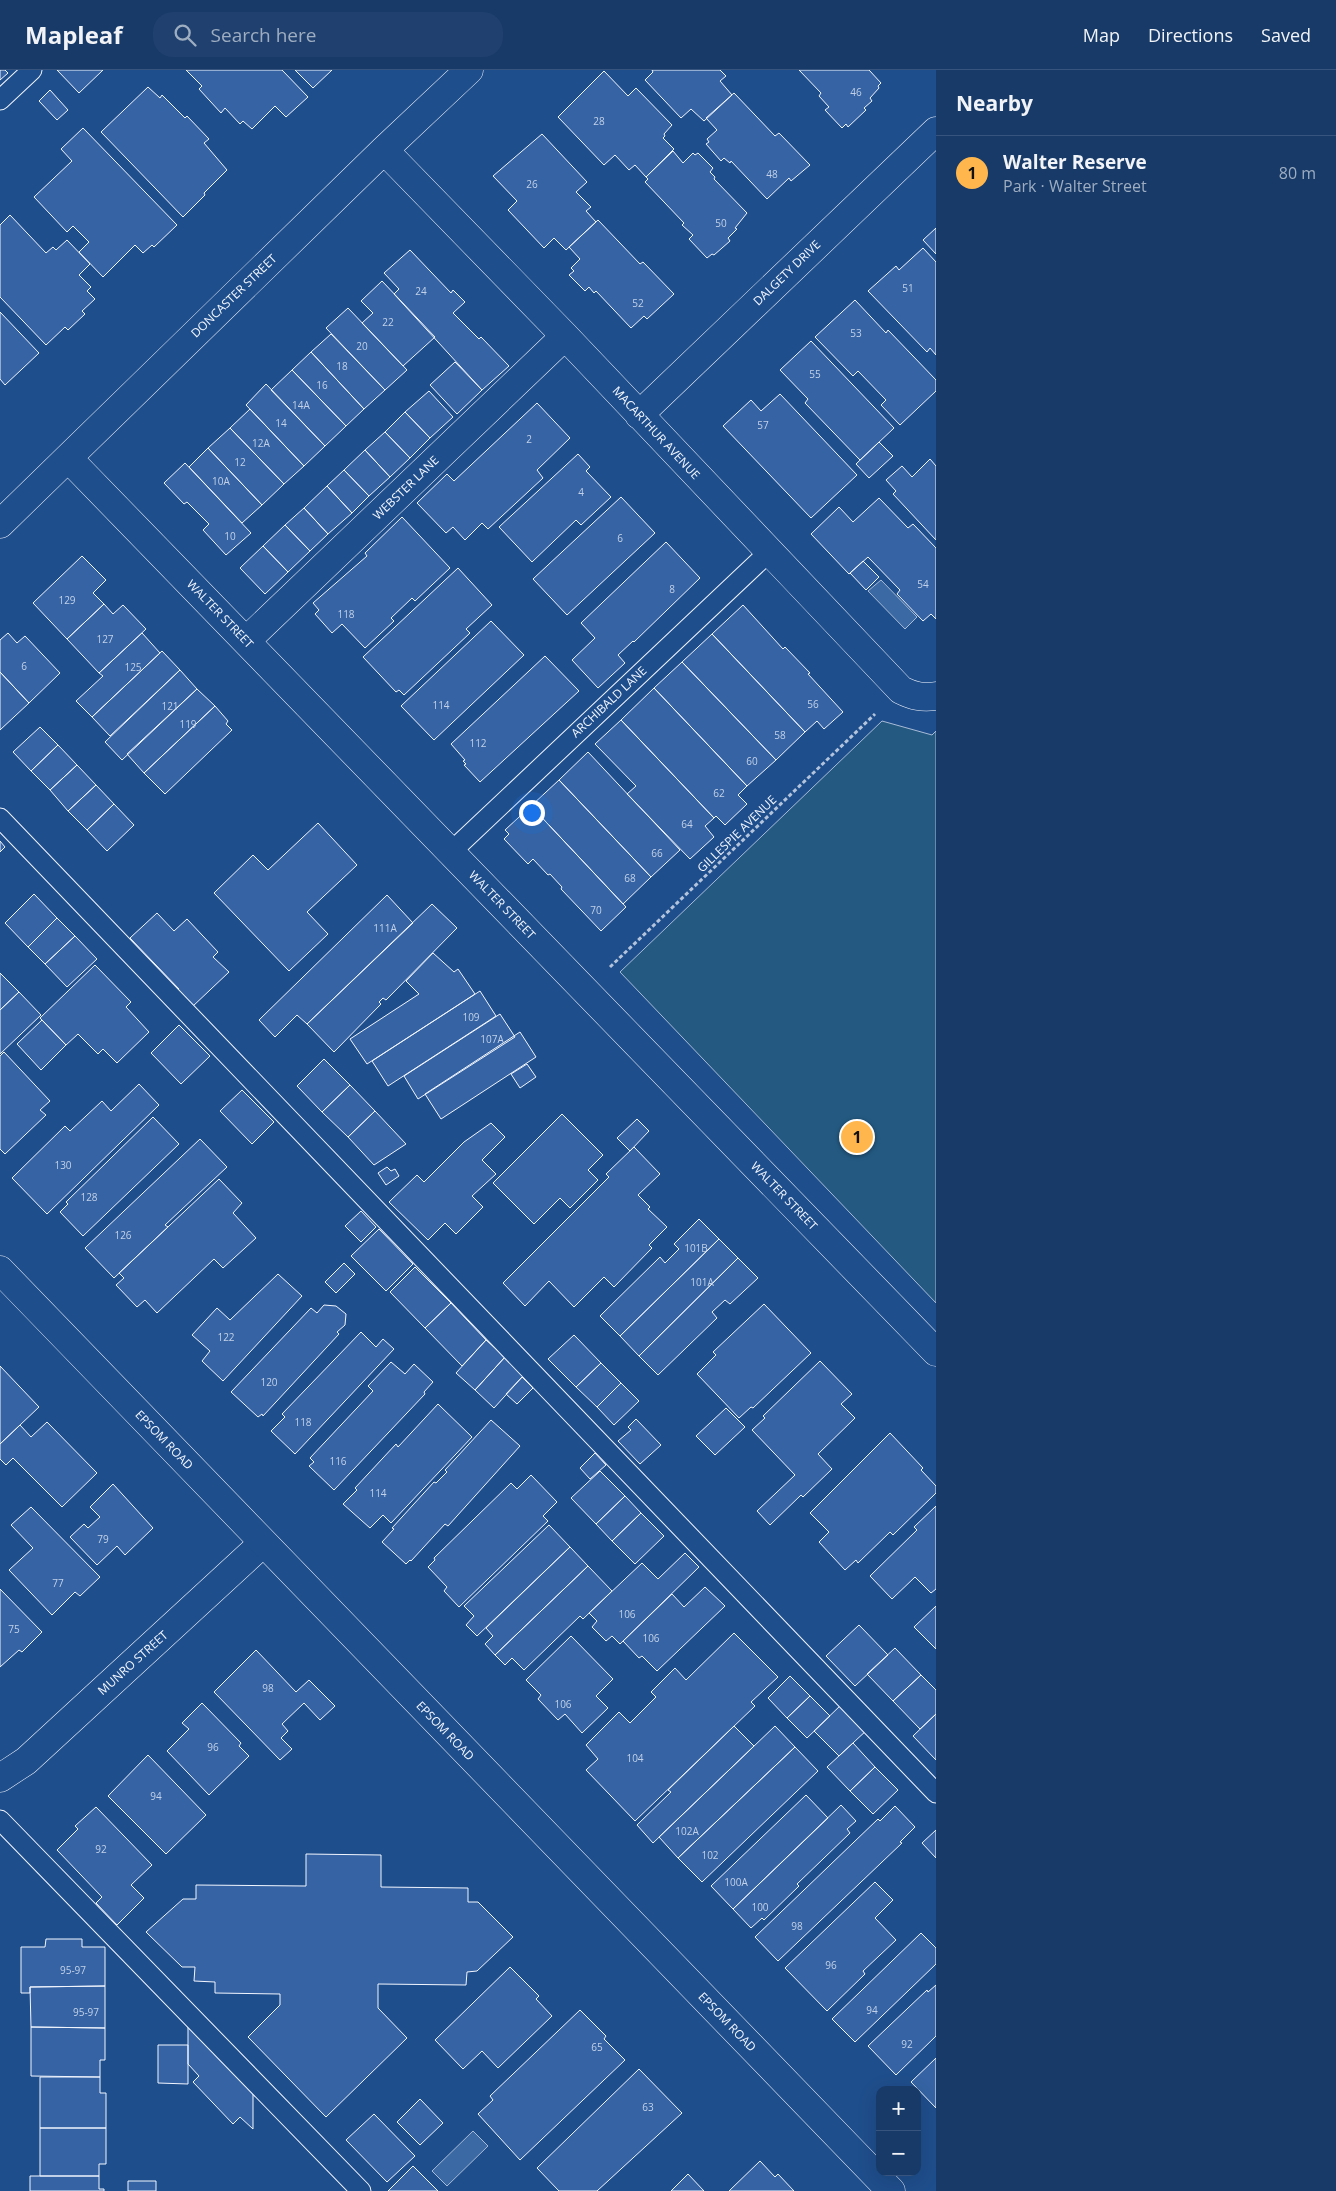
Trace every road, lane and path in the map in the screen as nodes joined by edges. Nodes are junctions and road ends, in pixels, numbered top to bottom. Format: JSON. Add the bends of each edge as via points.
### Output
{"nodes":[{"id":1,"x":32,"y":70,"type":"edge"},
{"id":2,"x":469,"y":70,"type":"edge"},
{"id":3,"x":0,"y":100,"type":"edge"},
{"id":4,"x":936,"y":131,"type":"edge"},
{"id":5,"x":384,"y":150,"type":"junction"},
{"id":6,"x":565,"y":336,"type":"junction"},
{"id":7,"x":639,"y":415,"type":"junction"},
{"id":8,"x":68,"y":458,"type":"junction"},
{"id":9,"x":0,"y":524,"type":"edge"},
{"id":10,"x":768,"y":553,"type":"junction"},
{"id":11,"x":246,"y":641,"type":"junction"},
{"id":12,"x":901,"y":690,"type":"junction"},
{"id":13,"x":936,"y":696,"type":"edge"},
{"id":14,"x":0,"y":818,"type":"edge"},
{"id":15,"x":451,"y":852,"type":"junction"},
{"id":16,"x":585,"y":990,"type":"junction"},
{"id":17,"x":0,"y":1270,"type":"edge"},
{"id":18,"x":936,"y":1352,"type":"edge"},
{"id":19,"x":263,"y":1543,"type":"junction"},
{"id":20,"x":0,"y":1778,"type":"edge"},
{"id":21,"x":936,"y":1793,"type":"edge"},
{"id":22,"x":0,"y":1820,"type":"edge"},
{"id":23,"x":361,"y":2191,"type":"edge"},
{"id":24,"x":891,"y":2191,"type":"edge"}],
"edges":[{"from":1,"to":3,"type":"lane"},
{"from":2,"to":5,"type":"street","name":"DONCASTER STREET"},
{"from":4,"to":7,"type":"street","name":"DALGETY DRIVE"},
{"from":5,"to":6,"type":"street","name":"MACARTHUR AVENUE"},
{"from":5,"to":8,"type":"street","name":"DONCASTER STREET"},
{"from":6,"to":7,"type":"street","name":"MACARTHUR AVENUE"},
{"from":6,"to":11,"type":"street","name":"WEBSTER LANE"},
{"from":7,"to":10,"type":"street","name":"MACARTHUR AVENUE"},
{"from":8,"to":9,"type":"street","name":"DONCASTER STREET"},
{"from":8,"to":11,"type":"street","name":"WALTER STREET"},
{"from":10,"to":12,"type":"street","name":"MACARTHUR AVENUE"},
{"from":10,"to":15,"type":"lane","name":"ARCHIBALD LANE"},
{"from":11,"to":15,"type":"street","name":"WALTER STREET"},
{"from":12,"to":13,"type":"street","name":"MACARTHUR AVENUE","via":[[912,696]]},
{"from":12,"to":16,"type":"path","name":"GILLESPIE AVENUE"},
{"from":14,"to":21,"type":"lane"},
{"from":15,"to":16,"type":"street","name":"WALTER STREET"},
{"from":16,"to":18,"type":"street","name":"WALTER STREET"},
{"from":17,"to":19,"type":"street","name":"EPSOM ROAD"},
{"from":19,"to":20,"type":"street","name":"MUNRO STREET","via":[[26,1761]]},
{"from":19,"to":24,"type":"street","name":"EPSOM ROAD"},
{"from":22,"to":23,"type":"lane"}]}
